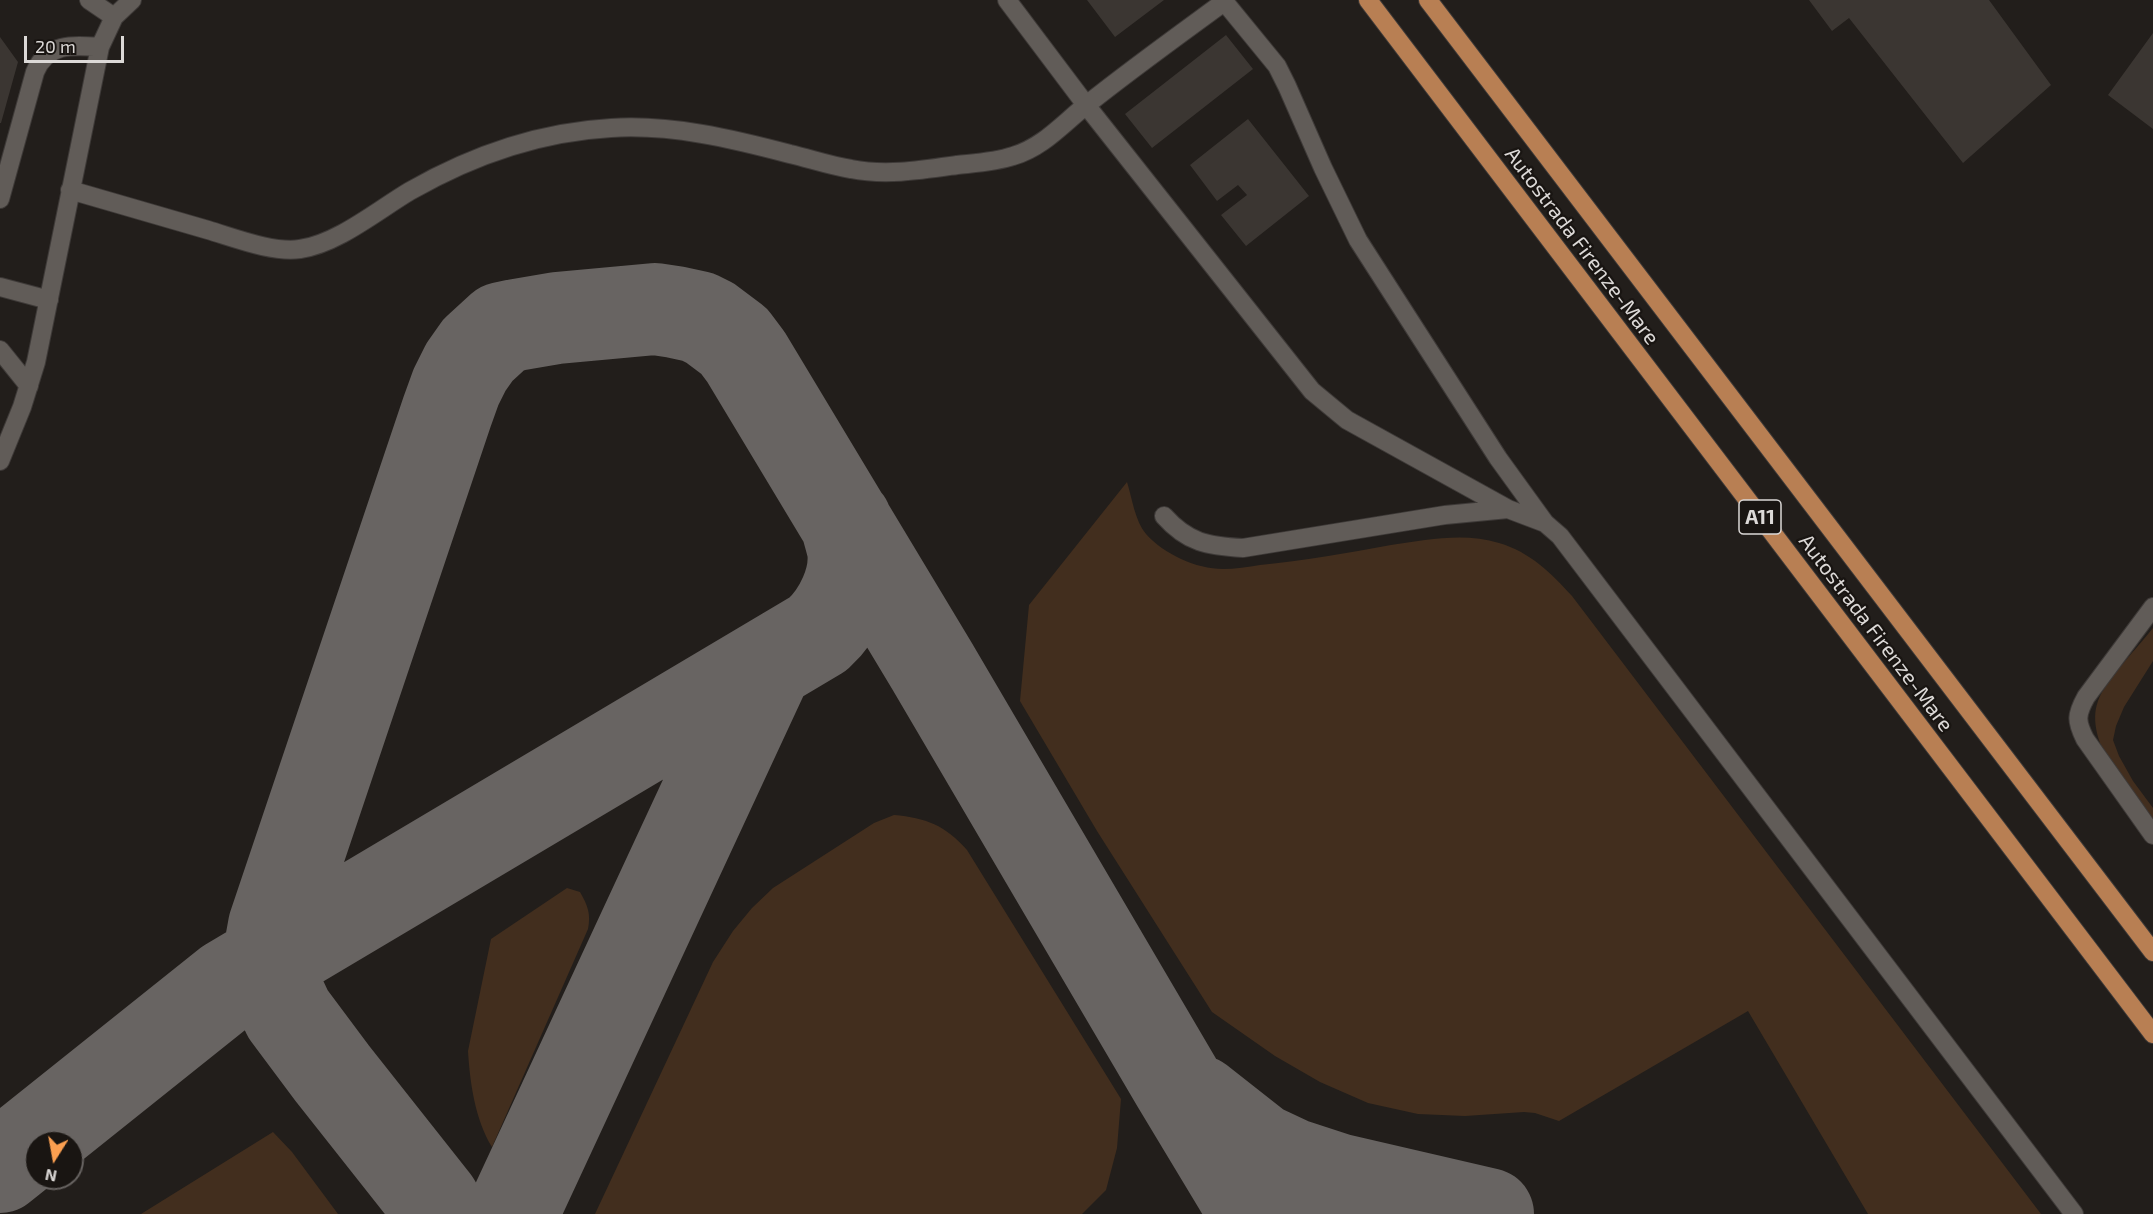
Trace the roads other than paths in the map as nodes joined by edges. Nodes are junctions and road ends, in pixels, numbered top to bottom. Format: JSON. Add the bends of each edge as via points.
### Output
{"nodes":[{"id":1,"x":89,"y":0,"type":"edge"},
{"id":2,"x":132,"y":0,"type":"edge"},
{"id":3,"x":1007,"y":0,"type":"edge"},
{"id":4,"x":1368,"y":0,"type":"edge"},
{"id":5,"x":1428,"y":0,"type":"edge"},
{"id":6,"x":1224,"y":1,"type":"edge"},
{"id":7,"x":114,"y":16,"type":"junction"},
{"id":8,"x":100,"y":47,"type":"junction"},
{"id":9,"x":1086,"y":105,"type":"junction"},
{"id":10,"x":70,"y":190,"type":"junction"},
{"id":11,"x":0,"y":199,"type":"edge"},
{"id":12,"x":0,"y":287,"type":"edge"},
{"id":13,"x":49,"y":300,"type":"junction"},
{"id":14,"x":0,"y":350,"type":"edge"},
{"id":15,"x":29,"y":386,"type":"junction"},
{"id":16,"x":0,"y":461,"type":"edge"},
{"id":17,"x":1508,"y":509,"type":"junction"},
{"id":18,"x":1164,"y":516,"type":"dead end"},
{"id":19,"x":1545,"y":524,"type":"junction"},
{"id":20,"x":2153,"y":607,"type":"edge"},
{"id":21,"x":2153,"y":836,"type":"edge"},
{"id":22,"x":2153,"y":952,"type":"edge"},
{"id":23,"x":2153,"y":1034,"type":"edge"},
{"id":24,"x":2074,"y":1214,"type":"edge"}],
"edges":[{"from":1,"to":7,"type":"street"},
{"from":2,"to":7,"type":"street"},
{"from":3,"to":9,"type":"street"},
{"from":4,"to":23,"type":"highway","name":"Autostrada Firenze-Mare","number":"A11"},
{"from":5,"to":22,"type":"highway","name":"Autostrada Firenze-Mare","number":"A11"},
{"from":6,"to":9,"type":"street"},
{"from":6,"to":19,"type":"street","via":[[1277,66],[1358,240]]},
{"from":7,"to":8,"type":"street"},
{"from":8,"to":10,"type":"street"},
{"from":8,"to":11,"type":"street","via":[[63,47],[42,58]]},
{"from":9,"to":10,"type":"street","via":[[1032,149],[1012,157],[901,172],[850,169],[701,134],[614,127],[581,131],[507,146],[480,156],[450,169],[338,235],[299,249],[245,241]]},
{"from":9,"to":17,"type":"street","via":[[1325,404]]},
{"from":10,"to":13,"type":"street"},
{"from":12,"to":13,"type":"street"},
{"from":13,"to":15,"type":"street"},
{"from":14,"to":15,"type":"street"},
{"from":15,"to":16,"type":"street"},
{"from":17,"to":18,"type":"street","via":[[1445,515],[1243,548],[1198,542]]},
{"from":17,"to":19,"type":"street"},
{"from":19,"to":24,"type":"street","via":[[1577,558]]},
{"from":20,"to":21,"type":"street","via":[[2086,697],[2078,725]]}]}
